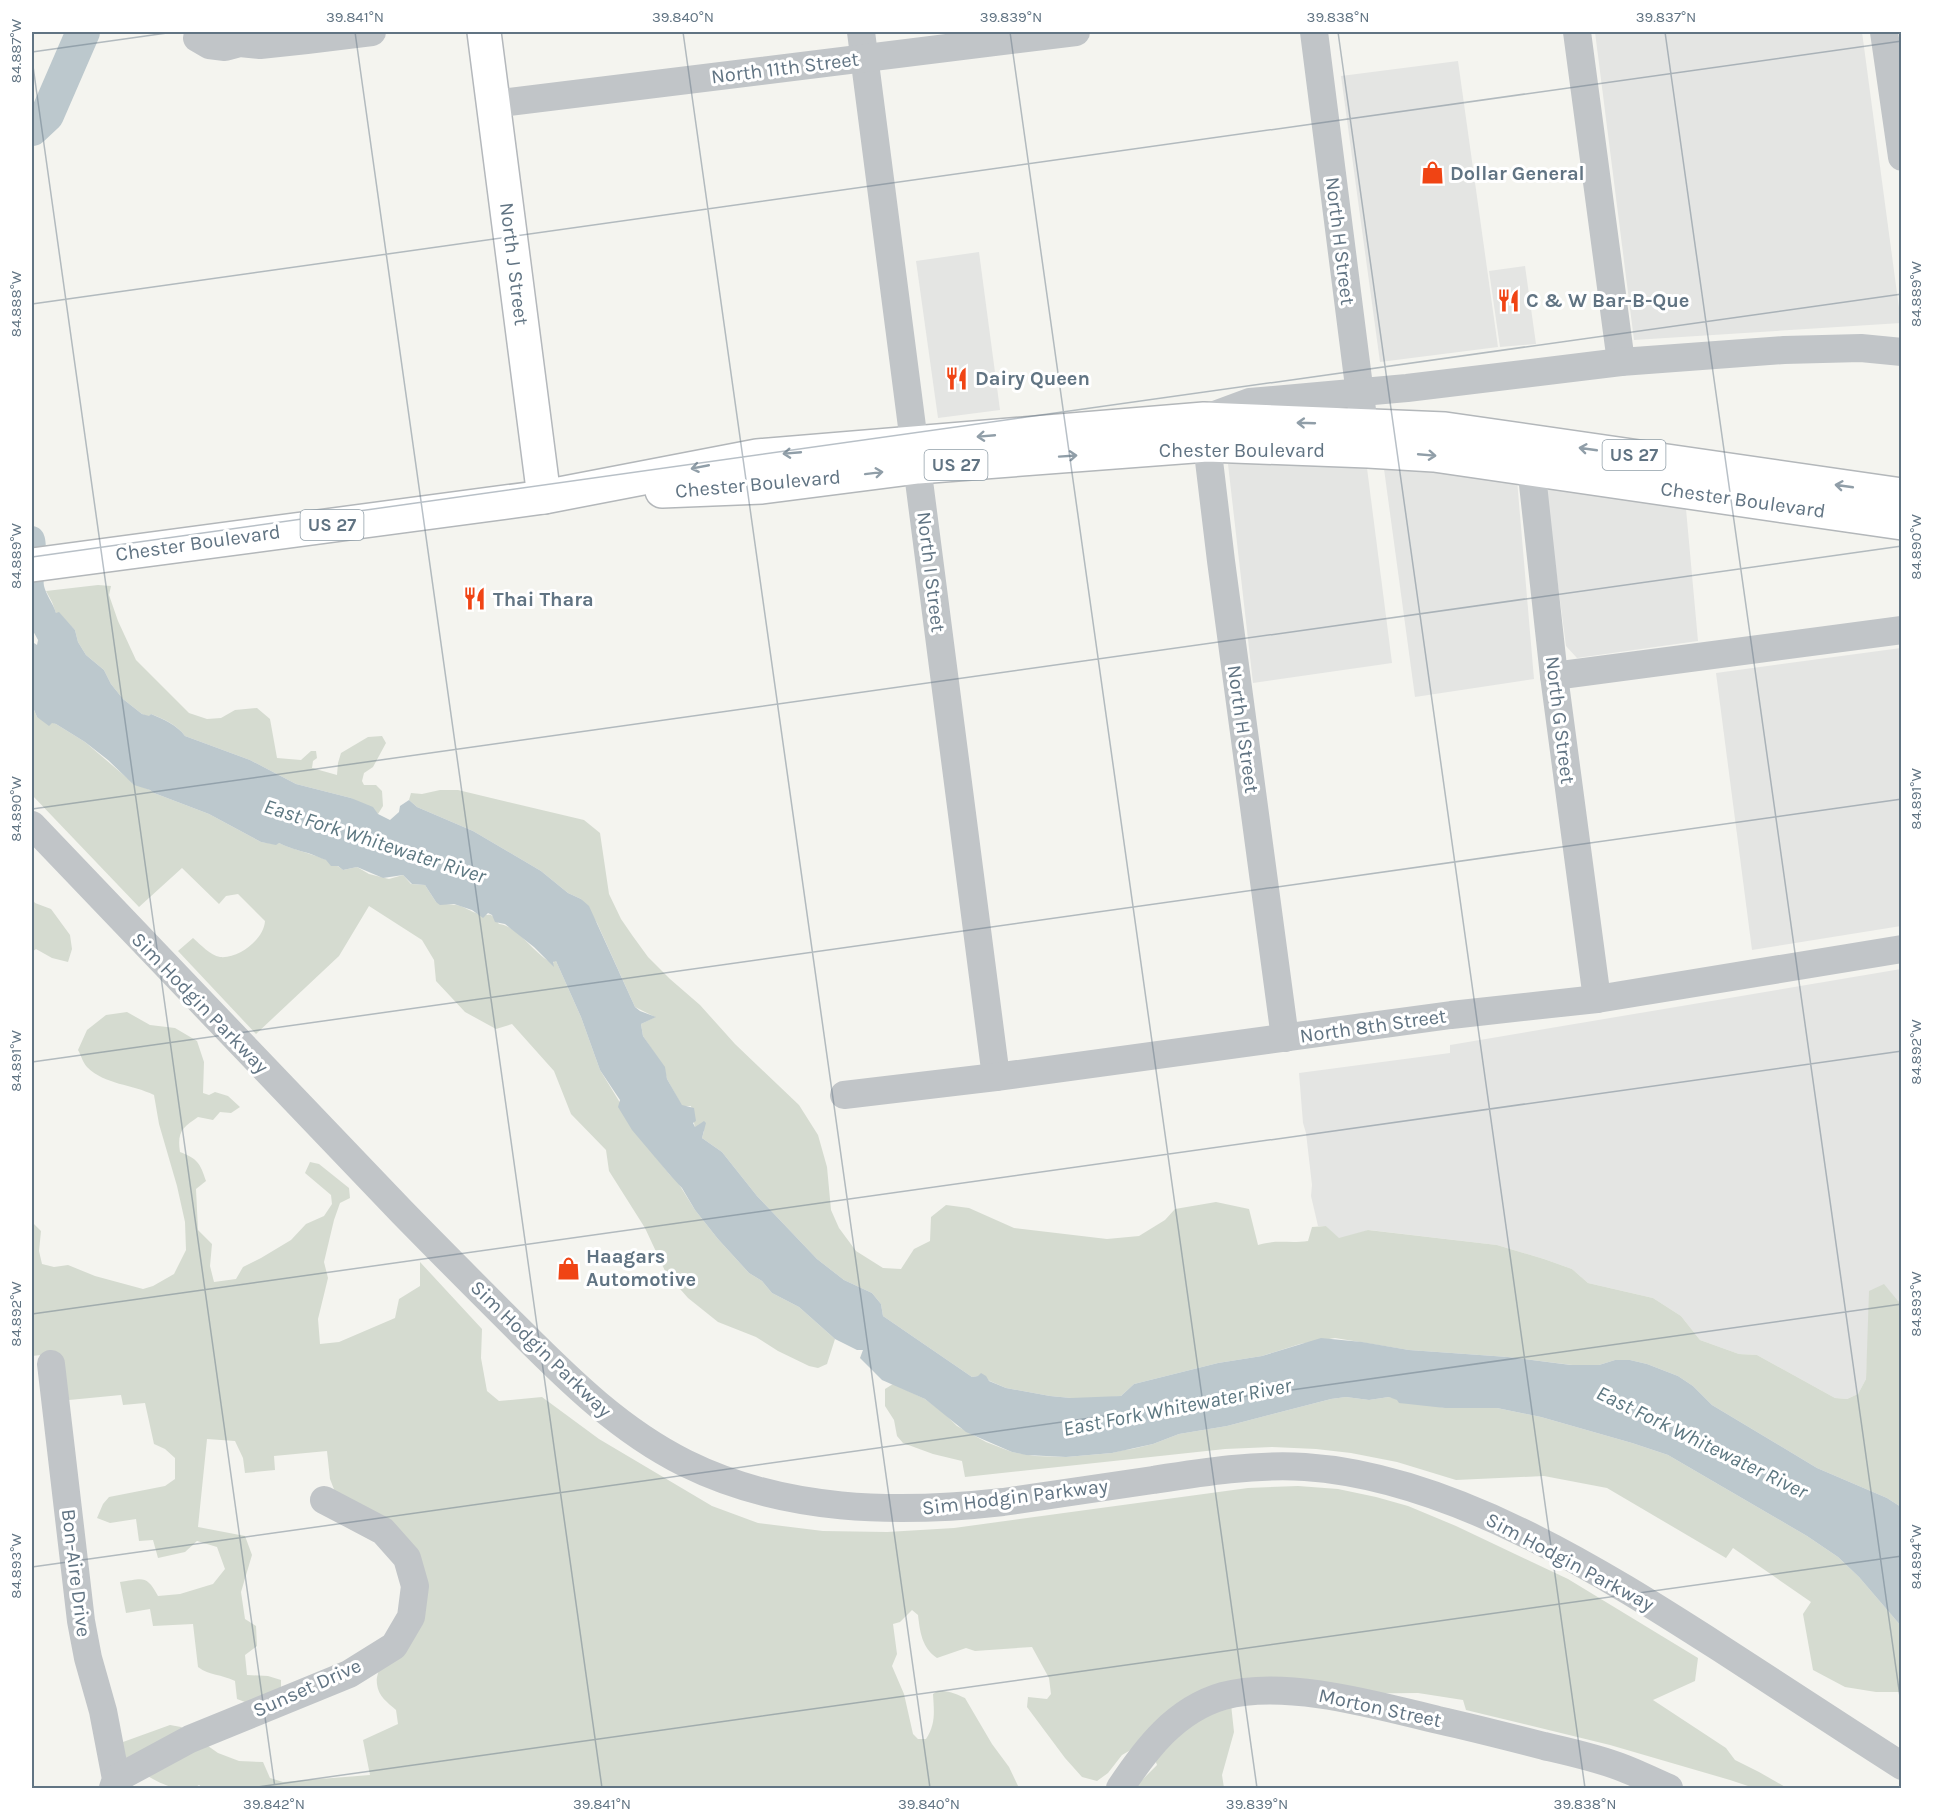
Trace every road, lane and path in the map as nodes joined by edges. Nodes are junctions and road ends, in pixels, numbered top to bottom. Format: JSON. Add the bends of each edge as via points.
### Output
{"nodes":[{"id":1,"x":372,"y":32,"type":"edge"},
{"id":2,"x":484,"y":32,"type":"edge"},
{"id":3,"x":1076,"y":32,"type":"edge"},
{"id":4,"x":1314,"y":32,"type":"edge"},
{"id":5,"x":1577,"y":32,"type":"edge"},
{"id":6,"x":1884,"y":32,"type":"edge"},
{"id":7,"x":197,"y":38,"type":"dead end"},
{"id":8,"x":863,"y":45,"type":"edge"},
{"id":9,"x":493,"y":104,"type":"junction"},
{"id":10,"x":1902,"y":158,"type":"edge"},
{"id":11,"x":1902,"y":352,"type":"edge"},
{"id":12,"x":1621,"y":362,"type":"junction"},
{"id":13,"x":1358,"y":391,"type":"junction"},
{"id":14,"x":1205,"y":432,"type":"junction"},
{"id":15,"x":1367,"y":438,"type":"junction"},
{"id":16,"x":1529,"y":454,"type":"junction"},
{"id":17,"x":916,"y":455,"type":"junction"},
{"id":18,"x":1902,"y":495,"type":"edge"},
{"id":19,"x":544,"y":497,"type":"junction"},
{"id":20,"x":1902,"y":523,"type":"edge"},
{"id":21,"x":32,"y":565,"type":"edge"},
{"id":22,"x":1902,"y":630,"type":"edge"},
{"id":23,"x":1554,"y":676,"type":"junction"},
{"id":24,"x":32,"y":825,"type":"edge"},
{"id":25,"x":1902,"y":949,"type":"edge"},
{"id":26,"x":1597,"y":999,"type":"junction"},
{"id":27,"x":1285,"y":1038,"type":"junction"},
{"id":28,"x":996,"y":1077,"type":"junction"},
{"id":29,"x":844,"y":1095,"type":"dead end"},
{"id":30,"x":51,"y":1364,"type":"dead end"},
{"id":31,"x":324,"y":1500,"type":"dead end"},
{"id":32,"x":1902,"y":1766,"type":"edge"},
{"id":33,"x":115,"y":1784,"type":"edge"},
{"id":34,"x":1120,"y":1788,"type":"edge"},
{"id":35,"x":1669,"y":1788,"type":"edge"}],
"edges":[{"from":1,"to":7,"type":"street","via":[[225,47]]},
{"from":2,"to":9,"type":"main road","name":"North J Street"},
{"from":3,"to":8,"type":"street","name":"North 11th Street"},
{"from":4,"to":13,"type":"street","name":"North H Street"},
{"from":5,"to":12,"type":"street"},
{"from":6,"to":10,"type":"street"},
{"from":8,"to":9,"type":"street","name":"North 11th Street"},
{"from":8,"to":17,"type":"street","name":"North I Street"},
{"from":9,"to":19,"type":"main road","name":"North J Street"},
{"from":11,"to":12,"type":"street","name":"Chester Boulevard","via":[[1861,348],[1784,350]]},
{"from":12,"to":13,"type":"street","name":"Chester Boulevard"},
{"from":13,"to":14,"type":"street","name":"Chester Boulevard","via":[[1250,402]]},
{"from":13,"to":15,"type":"street","name":"North H Street"},
{"from":14,"to":15,"type":"main road","name":"Chester Boulevard","number":"US 27"},
{"from":14,"to":17,"type":"main road","name":"Chester Boulevard","number":"US 27"},
{"from":14,"to":27,"type":"street","name":"North H Street"},
{"from":15,"to":16,"type":"main road","name":"Chester Boulevard","number":"US 27","via":[[1434,455]]},
{"from":18,"to":16,"type":"main road","name":"Chester Boulevard","number":"US 27","one_way":true},
{"from":16,"to":20,"type":"main road","name":"Chester Boulevard","number":"US 27"},
{"from":16,"to":23,"type":"street","name":"North G Street"},
{"from":17,"to":19,"type":"main road","name":"Chester Boulevard","number":"US 27","via":[[762,487]]},
{"from":17,"to":28,"type":"street","name":"North I Street"},
{"from":19,"to":21,"type":"main road","name":"Chester Boulevard","number":"US 27"},
{"from":22,"to":23,"type":"street"},
{"from":23,"to":26,"type":"street","name":"North G Street"},
{"from":24,"to":32,"type":"street","name":"Sim Hodgin Parkway","via":[[447,1259],[568,1379],[624,1426],[687,1464],[789,1497],[840,1506],[895,1509],[1003,1502],[1239,1468],[1305,1467],[1367,1476],[1467,1509],[1596,1571]]},
{"from":25,"to":26,"type":"street","name":"North 8th Street"},
{"from":26,"to":27,"type":"street","name":"North 8th Street"},
{"from":27,"to":28,"type":"street","name":"North 8th Street"},
{"from":28,"to":29,"type":"street","name":"North 8th Street"},
{"from":30,"to":33,"type":"street","name":"Bon-Aire Drive","via":[[81,1621],[103,1711]]},
{"from":31,"to":33,"type":"street","name":"Sunset Drive","via":[[383,1531],[407,1558],[415,1586],[411,1617],[394,1646],[349,1674],[190,1738]]},
{"from":34,"to":35,"type":"street","name":"Morton Street","via":[[1174,1722],[1221,1697],[1273,1691],[1389,1708],[1569,1752],[1623,1768]]}]}
